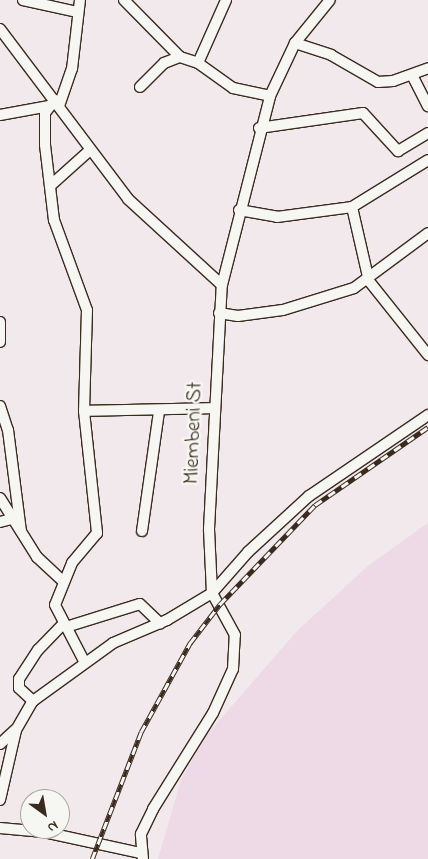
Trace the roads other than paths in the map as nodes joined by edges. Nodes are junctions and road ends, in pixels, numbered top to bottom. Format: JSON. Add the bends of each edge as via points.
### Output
{"nodes":[{"id":1,"x":23,"y":0,"type":"edge"},
{"id":2,"x":80,"y":0,"type":"edge"},
{"id":3,"x":124,"y":0,"type":"edge"},
{"id":4,"x":330,"y":0,"type":"edge"},
{"id":5,"x":222,"y":2,"type":"edge"},
{"id":6,"x":77,"y":12,"type":"junction"},
{"id":7,"x":0,"y":29,"type":"edge"},
{"id":8,"x":295,"y":43,"type":"junction"},
{"id":9,"x":180,"y":57,"type":"junction"},
{"id":10,"x":198,"y":63,"type":"junction"},
{"id":11,"x":428,"y":68,"type":"edge"},
{"id":12,"x":412,"y":76,"type":"junction"},
{"id":13,"x":140,"y":87,"type":"dead end"},
{"id":14,"x":270,"y":96,"type":"junction"},
{"id":15,"x":54,"y":104,"type":"junction"},
{"id":16,"x":428,"y":106,"type":"edge"},
{"id":17,"x":0,"y":115,"type":"edge"},
{"id":18,"x":259,"y":128,"type":"junction"},
{"id":19,"x":428,"y":133,"type":"edge"},
{"id":20,"x":89,"y":152,"type":"junction"},
{"id":21,"x":428,"y":160,"type":"edge"},
{"id":22,"x":50,"y":186,"type":"junction"},
{"id":23,"x":352,"y":207,"type":"junction"},
{"id":24,"x":239,"y":210,"type":"junction"},
{"id":25,"x":428,"y":233,"type":"edge"},
{"id":26,"x":369,"y":281,"type":"junction"},
{"id":27,"x":222,"y":285,"type":"junction"},
{"id":28,"x":219,"y":313,"type":"junction"},
{"id":29,"x":0,"y":322,"type":"edge"},
{"id":30,"x":0,"y":342,"type":"edge"},
{"id":31,"x":428,"y":355,"type":"edge"},
{"id":32,"x":0,"y":406,"type":"edge"},
{"id":33,"x":214,"y":408,"type":"junction"},
{"id":34,"x":84,"y":411,"type":"junction"},
{"id":35,"x":159,"y":411,"type":"junction"},
{"id":36,"x":428,"y":415,"type":"edge"},
{"id":37,"x":0,"y":498,"type":"edge"},
{"id":38,"x":15,"y":518,"type":"junction"},
{"id":39,"x":0,"y":522,"type":"edge"},
{"id":40,"x":21,"y":531,"type":"junction"},
{"id":41,"x":142,"y":531,"type":"dead end"},
{"id":42,"x":64,"y":581,"type":"junction"},
{"id":43,"x":212,"y":593,"type":"junction"},
{"id":44,"x":160,"y":623,"type":"junction"},
{"id":45,"x":65,"y":625,"type":"junction"},
{"id":46,"x":84,"y":660,"type":"junction"},
{"id":47,"x":33,"y":701,"type":"junction"},
{"id":48,"x":16,"y":730,"type":"junction"},
{"id":49,"x":0,"y":744,"type":"edge"},
{"id":50,"x":0,"y":800,"type":"edge"},
{"id":51,"x":0,"y":828,"type":"edge"},
{"id":52,"x":141,"y":856,"type":"edge"}],
"edges":[{"from":1,"to":6,"type":"street"},
{"from":2,"to":6,"type":"street"},
{"from":3,"to":9,"type":"street"},
{"from":4,"to":8,"type":"street","name":"Miembeni St"},
{"from":5,"to":10,"type":"street"},
{"from":6,"to":15,"type":"street","via":[[72,69]]},
{"from":7,"to":15,"type":"street"},
{"from":8,"to":12,"type":"street","via":[[331,55],[378,82]]},
{"from":8,"to":14,"type":"street","name":"Miembeni St"},
{"from":9,"to":10,"type":"street"},
{"from":9,"to":13,"type":"street","via":[[164,63]]},
{"from":10,"to":14,"type":"street","via":[[234,88]]},
{"from":11,"to":12,"type":"street"},
{"from":12,"to":16,"type":"street"},
{"from":14,"to":18,"type":"street","name":"Miembeni St"},
{"from":15,"to":17,"type":"street"},
{"from":15,"to":20,"type":"street"},
{"from":15,"to":22,"type":"street","via":[[44,127]]},
{"from":18,"to":19,"type":"street","via":[[363,113],[398,151]]},
{"from":18,"to":24,"type":"street","name":"Miembeni St"},
{"from":20,"to":22,"type":"street"},
{"from":20,"to":27,"type":"street","via":[[128,200]]},
{"from":21,"to":23,"type":"street"},
{"from":22,"to":34,"type":"street","via":[[63,254],[87,310]]},
{"from":23,"to":24,"type":"street","via":[[277,216]]},
{"from":23,"to":26,"type":"street"},
{"from":24,"to":27,"type":"street","name":"Miembeni St"},
{"from":25,"to":26,"type":"street"},
{"from":26,"to":28,"type":"street","via":[[289,309],[238,316]]},
{"from":26,"to":31,"type":"street"},
{"from":27,"to":28,"type":"street","name":"Miembeni St"},
{"from":28,"to":33,"type":"street","name":"Miembeni St"},
{"from":29,"to":30,"type":"street"},
{"from":32,"to":40,"type":"street","via":[[8,430]]},
{"from":33,"to":35,"type":"street"},
{"from":33,"to":43,"type":"street","name":"Miembeni St"},
{"from":34,"to":35,"type":"street"},
{"from":34,"to":42,"type":"street","via":[[97,532]]},
{"from":35,"to":41,"type":"street"},
{"from":36,"to":43,"type":"street","via":[[309,496],[248,552]]},
{"from":37,"to":38,"type":"street"},
{"from":38,"to":39,"type":"street"},
{"from":38,"to":40,"type":"street"},
{"from":40,"to":42,"type":"street","via":[[37,557]]},
{"from":42,"to":45,"type":"street","via":[[55,601]]},
{"from":43,"to":44,"type":"street"},
{"from":43,"to":52,"type":"street","name":"Miembeni St","via":[[235,636],[234,669],[213,713],[153,809],[141,834]]},
{"from":44,"to":45,"type":"street","via":[[140,604]]},
{"from":44,"to":46,"type":"street"},
{"from":45,"to":46,"type":"street"},
{"from":45,"to":47,"type":"street","via":[[38,650],[19,678],[19,688]]},
{"from":46,"to":47,"type":"street"},
{"from":47,"to":48,"type":"street"},
{"from":48,"to":49,"type":"street"},
{"from":48,"to":50,"type":"street"},
{"from":51,"to":52,"type":"street","via":[[44,832]]}]}
